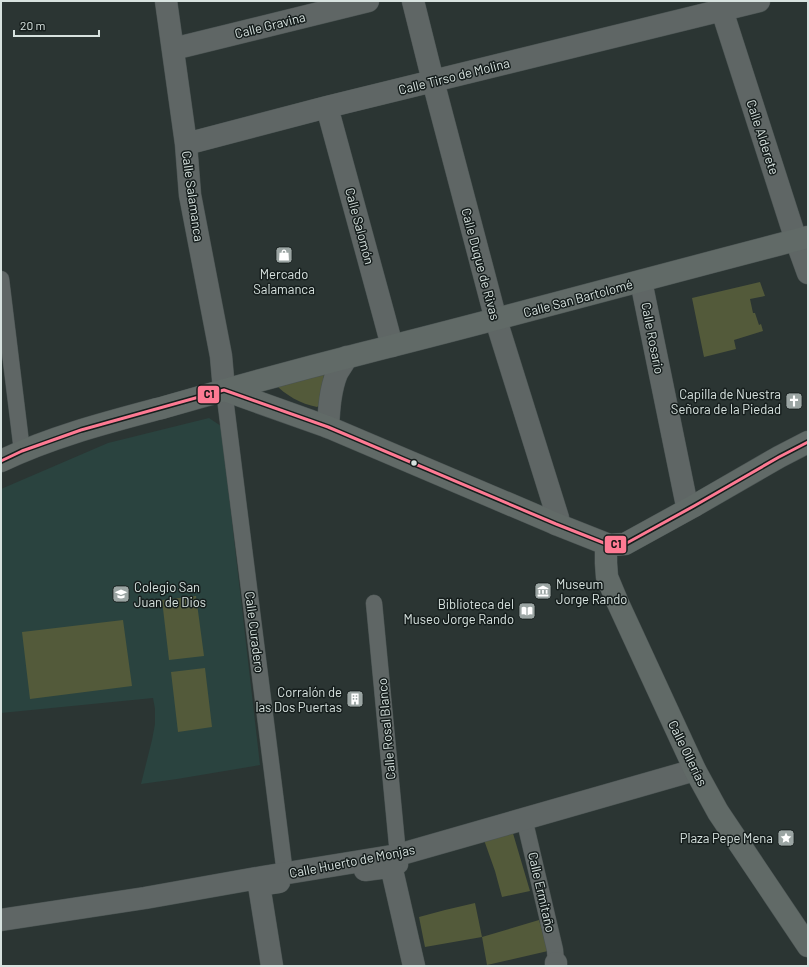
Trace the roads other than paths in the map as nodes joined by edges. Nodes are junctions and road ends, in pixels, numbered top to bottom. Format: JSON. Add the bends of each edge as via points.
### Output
{"nodes":[{"id":1,"x":166,"y":1,"type":"edge"},
{"id":2,"x":368,"y":1,"type":"edge"},
{"id":3,"x":413,"y":1,"type":"edge"},
{"id":4,"x":759,"y":1,"type":"edge"},
{"id":5,"x":721,"y":6,"type":"edge"},
{"id":6,"x":173,"y":49,"type":"junction"},
{"id":7,"x":433,"y":81,"type":"junction"},
{"id":8,"x":327,"y":107,"type":"junction"},
{"id":9,"x":186,"y":144,"type":"junction"},
{"id":10,"x":802,"y":239,"type":"edge"},
{"id":11,"x":808,"y":274,"type":"edge"},
{"id":12,"x":1,"y":279,"type":"edge"},
{"id":13,"x":641,"y":281,"type":"junction"},
{"id":14,"x":496,"y":320,"type":"junction"},
{"id":15,"x":392,"y":346,"type":"junction"},
{"id":16,"x":347,"y":357,"type":"junction"},
{"id":17,"x":224,"y":390,"type":"junction"},
{"id":18,"x":328,"y":427,"type":"junction"},
{"id":19,"x":808,"y":442,"type":"edge"},
{"id":20,"x":22,"y":451,"type":"junction"},
{"id":21,"x":1,"y":461,"type":"edge"},
{"id":22,"x":694,"y":506,"type":"junction"},
{"id":23,"x":556,"y":524,"type":"junction"},
{"id":24,"x":606,"y":544,"type":"junction"},
{"id":25,"x":374,"y":603,"type":"dead end"},
{"id":26,"x":695,"y":770,"type":"junction"},
{"id":27,"x":524,"y":818,"type":"junction"},
{"id":28,"x":398,"y":855,"type":"junction"},
{"id":29,"x":284,"y":874,"type":"junction"},
{"id":30,"x":1,"y":920,"type":"edge"},
{"id":31,"x":808,"y":946,"type":"edge"},
{"id":32,"x":556,"y":964,"type":"edge"},
{"id":33,"x":272,"y":966,"type":"edge"},
{"id":34,"x":414,"y":966,"type":"edge"},
{"id":35,"x":422,"y":966,"type":"edge"}],
"edges":[{"from":1,"to":6,"type":"street","name":"Calle Salamanca"},
{"from":2,"to":6,"type":"street","name":"Calle Gravina"},
{"from":3,"to":7,"type":"street","name":"Calle Duque de Rivas"},
{"from":4,"to":5,"type":"street","name":"Calle Tirso de Molina"},
{"from":5,"to":7,"type":"street","name":"Calle Tirso de Molina"},
{"from":5,"to":10,"type":"street","name":"Calle Alderete"},
{"from":6,"to":9,"type":"street","name":"Calle Salamanca"},
{"from":7,"to":8,"type":"street","name":"Calle Tirso de Molina"},
{"from":7,"to":14,"type":"street","name":"Calle Duque de Rivas"},
{"from":8,"to":9,"type":"street","name":"Calle Tirso de Molina"},
{"from":8,"to":15,"type":"street","name":"Calle Salomón"},
{"from":9,"to":17,"type":"street","name":"Calle Salamanca","via":[[190,195],[221,356]]},
{"from":10,"to":11,"type":"street","name":"Calle Alderete"},
{"from":10,"to":13,"type":"main road","name":"Calle San Bartolomé"},
{"from":12,"to":20,"type":"lane"},
{"from":13,"to":14,"type":"main road","name":"Calle San Bartolomé"},
{"from":13,"to":22,"type":"street","name":"Calle Rosario","via":[[686,501],[688,506]]},
{"from":14,"to":15,"type":"main road","name":"Calle San Bartolomé"},
{"from":14,"to":23,"type":"street","name":"Calle Duque de Rivas","via":[[558,518]]},
{"from":15,"to":16,"type":"main road","name":"Calle San Bartolomé"},
{"from":16,"to":17,"type":"main road","name":"Calle San Bartolomé"},
{"from":16,"to":18,"type":"street","via":[[332,390]]},
{"from":17,"to":18,"type":"main road"},
{"from":17,"to":20,"type":"main road","name":"Calle San Bartolomé","via":[[81,430]]},
{"from":17,"to":29,"type":"lane","name":"Calle Curadero"},
{"from":18,"to":23,"type":"main road"},
{"from":19,"to":22,"type":"main road"},
{"from":20,"to":21,"type":"main road","name":"Calle San Bartolomé"},
{"from":22,"to":24,"type":"main road","via":[[624,544]]},
{"from":23,"to":24,"type":"main road"},
{"from":24,"to":26,"type":"main road","name":"Calle Ollerías","via":[[607,578]]},
{"from":25,"to":28,"type":"lane","name":"Calle Rosal Blanco"},
{"from":26,"to":27,"type":"street","name":"Calle Huerto de Monjas"},
{"from":26,"to":31,"type":"main road","name":"Calle Ollerías","via":[[718,812]]},
{"from":27,"to":28,"type":"street","name":"Calle Huerto de Monjas"},
{"from":27,"to":32,"type":"lane","name":"Calle Ermitaño","via":[[555,950]]},
{"from":28,"to":29,"type":"street","name":"Calle Huerto de Monjas"},
{"from":28,"to":35,"type":"lane","name":"Calle Rosal Blanco"},
{"from":29,"to":30,"type":"street","name":"Calle Huerto de Monjas"},
{"from":33,"to":34,"type":"street","via":[[259,885],[388,867],[392,870]]}]}
